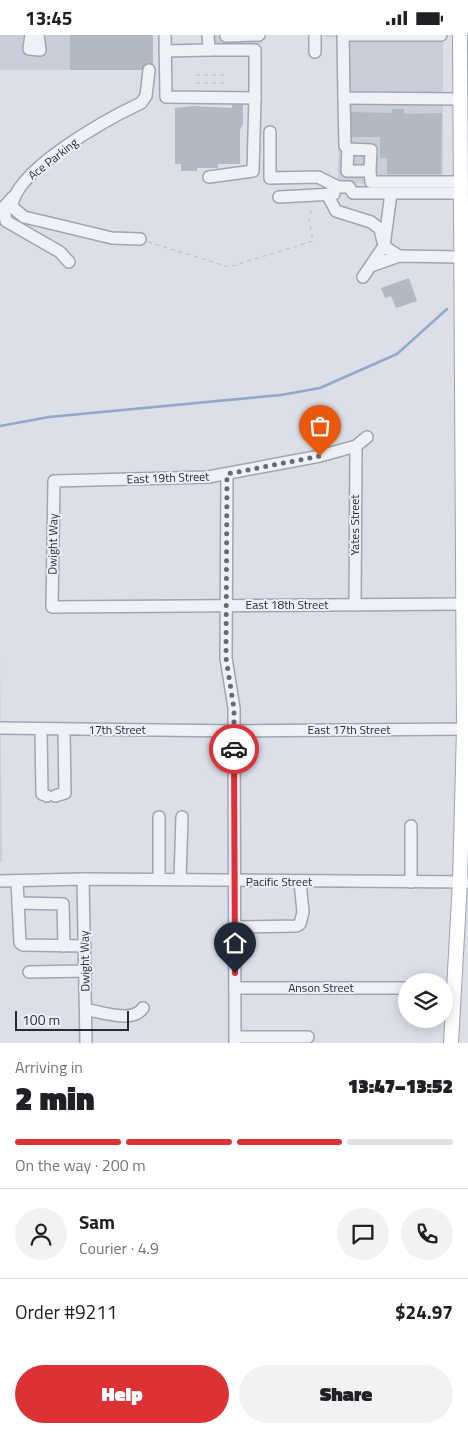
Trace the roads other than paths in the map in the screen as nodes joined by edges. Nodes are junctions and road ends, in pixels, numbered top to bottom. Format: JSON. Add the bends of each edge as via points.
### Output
{"nodes":[{"id":1,"x":31,"y":35,"type":"edge"},
{"id":2,"x":38,"y":35,"type":"edge"},
{"id":3,"x":165,"y":35,"type":"edge"},
{"id":4,"x":208,"y":35,"type":"edge"},
{"id":5,"x":226,"y":35,"type":"edge"},
{"id":6,"x":259,"y":35,"type":"edge"},
{"id":7,"x":315,"y":35,"type":"edge"},
{"id":8,"x":428,"y":35,"type":"edge"},
{"id":9,"x":440,"y":35,"type":"edge"},
{"id":10,"x":460,"y":39,"type":"edge"},
{"id":11,"x":209,"y":50,"type":"junction"},
{"id":12,"x":226,"y":50,"type":"junction"},
{"id":13,"x":165,"y":51,"type":"junction"},
{"id":14,"x":315,"y":52,"type":"dead end"},
{"id":15,"x":149,"y":70,"type":"dead end"},
{"id":16,"x":254,"y":98,"type":"junction"},
{"id":17,"x":344,"y":98,"type":"junction"},
{"id":18,"x":460,"y":99,"type":"junction"},
{"id":19,"x":270,"y":132,"type":"dead end"},
{"id":20,"x":464,"y":135,"type":"edge"},
{"id":21,"x":348,"y":149,"type":"junction"},
{"id":22,"x":370,"y":171,"type":"junction"},
{"id":23,"x":209,"y":177,"type":"dead end"},
{"id":24,"x":460,"y":188,"type":"junction"},
{"id":25,"x":353,"y":193,"type":"junction"},
{"id":26,"x":391,"y":193,"type":"junction"},
{"id":27,"x":328,"y":195,"type":"junction"},
{"id":28,"x":13,"y":197,"type":"junction"},
{"id":29,"x":279,"y":197,"type":"dead end"},
{"id":30,"x":464,"y":221,"type":"edge"},
{"id":31,"x":140,"y":239,"type":"road end"},
{"id":32,"x":384,"y":246,"type":"junction"},
{"id":33,"x":399,"y":256,"type":"junction"},
{"id":34,"x":460,"y":257,"type":"junction"},
{"id":35,"x":69,"y":262,"type":"dead end"},
{"id":36,"x":371,"y":265,"type":"junction"},
{"id":37,"x":363,"y":277,"type":"dead end"},
{"id":38,"x":463,"y":312,"type":"edge"},
{"id":39,"x":465,"y":422,"type":"edge"},
{"id":40,"x":367,"y":437,"type":"dead end"},
{"id":41,"x":356,"y":446,"type":"junction"},
{"id":42,"x":227,"y":474,"type":"junction"},
{"id":43,"x":54,"y":481,"type":"joint"},
{"id":44,"x":463,"y":604,"type":"junction"},
{"id":45,"x":355,"y":605,"type":"junction"},
{"id":46,"x":226,"y":606,"type":"junction"},
{"id":47,"x":52,"y":607,"type":"joint"},
{"id":48,"x":0,"y":727,"type":"edge"},
{"id":49,"x":464,"y":729,"type":"junction"},
{"id":50,"x":41,"y":730,"type":"junction"},
{"id":51,"x":64,"y":730,"type":"junction"},
{"id":52,"x":234,"y":731,"type":"junction"},
{"id":53,"x":159,"y":817,"type":"dead end"},
{"id":54,"x":182,"y":817,"type":"dead end"},
{"id":55,"x":411,"y":826,"type":"dead end"},
{"id":56,"x":83,"y":879,"type":"junction"},
{"id":57,"x":159,"y":879,"type":"junction"},
{"id":58,"x":180,"y":879,"type":"junction"},
{"id":59,"x":0,"y":881,"type":"edge"},
{"id":60,"x":17,"y":881,"type":"junction"},
{"id":61,"x":234,"y":881,"type":"junction"},
{"id":62,"x":300,"y":881,"type":"junction"},
{"id":63,"x":411,"y":882,"type":"junction"},
{"id":64,"x":464,"y":882,"type":"edge"},
{"id":65,"x":18,"y":903,"type":"junction"},
{"id":66,"x":235,"y":927,"type":"junction"},
{"id":67,"x":64,"y":946,"type":"junction"},
{"id":68,"x":86,"y":946,"type":"junction"},
{"id":69,"x":86,"y":971,"type":"junction"},
{"id":70,"x":29,"y":972,"type":"dead end"},
{"id":71,"x":235,"y":988,"type":"junction"},
{"id":72,"x":398,"y":988,"type":"edge"},
{"id":73,"x":143,"y":1008,"type":"dead end"},
{"id":74,"x":86,"y":1010,"type":"junction"},
{"id":75,"x":308,"y":1037,"type":"dead end"},
{"id":76,"x":235,"y":1040,"type":"edge"},
{"id":77,"x":86,"y":1043,"type":"edge"},
{"id":78,"x":451,"y":1043,"type":"edge"}],
"edges":[{"from":1,"to":2,"type":"street","via":[[29,49],[40,50]]},
{"from":3,"to":13,"type":"street"},
{"from":4,"to":11,"type":"street"},
{"from":5,"to":6,"type":"street"},
{"from":5,"to":12,"type":"street"},
{"from":7,"to":14,"type":"street"},
{"from":8,"to":9,"type":"street"},
{"from":8,"to":17,"type":"street","via":[[343,35]]},
{"from":10,"to":18,"type":"main road"},
{"from":11,"to":12,"type":"street"},
{"from":11,"to":13,"type":"street"},
{"from":12,"to":16,"type":"street","via":[[255,50]]},
{"from":13,"to":16,"type":"street","via":[[166,97]]},
{"from":15,"to":28,"type":"street","name":"Ace Parking","via":[[146,96],[141,103],[88,131],[29,176]]},
{"from":16,"to":23,"type":"street","via":[[253,171]]},
{"from":17,"to":18,"type":"street"},
{"from":17,"to":21,"type":"street","via":[[345,146]]},
{"from":18,"to":20,"type":"main road"},
{"from":19,"to":25,"type":"street","via":[[270,178],[318,177],[338,187],[349,187]]},
{"from":20,"to":24,"type":"main road"},
{"from":21,"to":22,"type":"street","via":[[371,150]]},
{"from":21,"to":22,"type":"street","via":[[347,171]]},
{"from":22,"to":24,"type":"street","via":[[370,182]]},
{"from":24,"to":26,"type":"street"},
{"from":24,"to":30,"type":"main road"},
{"from":25,"to":26,"type":"street"},
{"from":25,"to":27,"type":"street"},
{"from":26,"to":32,"type":"street"},
{"from":27,"to":29,"type":"street"},
{"from":27,"to":32,"type":"street","via":[[336,211],[370,222],[380,229]]},
{"from":28,"to":31,"type":"street","via":[[12,207],[24,217],[112,239]]},
{"from":28,"to":35,"type":"street","name":"Ace Parking","via":[[4,207],[6,221],[60,253]]},
{"from":30,"to":34,"type":"main road"},
{"from":32,"to":33,"type":"street"},
{"from":32,"to":36,"type":"street"},
{"from":33,"to":34,"type":"street"},
{"from":33,"to":36,"type":"street"},
{"from":34,"to":38,"type":"main road"},
{"from":36,"to":37,"type":"street"},
{"from":38,"to":39,"type":"main road"},
{"from":39,"to":44,"type":"main road"},
{"from":40,"to":41,"type":"street","name":"East 19th Street"},
{"from":41,"to":42,"type":"street","name":"East 19th Street"},
{"from":41,"to":45,"type":"street","name":"Yates Street"},
{"from":42,"to":43,"type":"street","name":"East 19th Street"},
{"from":42,"to":46,"type":"street"},
{"from":43,"to":47,"type":"street","name":"Dwight Way"},
{"from":44,"to":45,"type":"street","name":"East 18th Street"},
{"from":44,"to":49,"type":"main road"},
{"from":45,"to":46,"type":"street","name":"East 18th Street"},
{"from":46,"to":47,"type":"street","name":"East 18th Street"},
{"from":46,"to":52,"type":"street","via":[[226,658]]},
{"from":48,"to":50,"type":"street","name":"17th Street"},
{"from":49,"to":52,"type":"street","name":"East 17th Street"},
{"from":49,"to":64,"type":"main road"},
{"from":50,"to":51,"type":"street","name":"17th Street"},
{"from":50,"to":51,"type":"street","via":[[42,794],[51,796],[65,793]]},
{"from":51,"to":52,"type":"street","name":"17th Street"},
{"from":52,"to":61,"type":"street"},
{"from":53,"to":57,"type":"street"},
{"from":54,"to":58,"type":"street"},
{"from":55,"to":63,"type":"street"},
{"from":56,"to":57,"type":"street","name":"Pacific Street"},
{"from":56,"to":60,"type":"street","name":"Pacific Street"},
{"from":56,"to":68,"type":"street","name":"Dwight Way"},
{"from":57,"to":58,"type":"street","name":"Pacific Street"},
{"from":58,"to":61,"type":"street","name":"Pacific Street"},
{"from":59,"to":60,"type":"street","name":"Pacific Street"},
{"from":60,"to":65,"type":"street"},
{"from":61,"to":62,"type":"street","name":"Pacific Street"},
{"from":61,"to":66,"type":"street"},
{"from":62,"to":63,"type":"street","name":"Pacific Street"},
{"from":62,"to":66,"type":"street","via":[[303,905],[300,924]]},
{"from":63,"to":64,"type":"street","name":"Pacific Street"},
{"from":64,"to":78,"type":"main road"},
{"from":65,"to":67,"type":"street","via":[[20,943]]},
{"from":65,"to":67,"type":"street","via":[[63,904]]},
{"from":66,"to":71,"type":"street"},
{"from":67,"to":68,"type":"street"},
{"from":68,"to":69,"type":"street","name":"Dwight Way"},
{"from":69,"to":70,"type":"street"},
{"from":69,"to":74,"type":"street","name":"Dwight Way"},
{"from":71,"to":72,"type":"street","name":"Anson Street"},
{"from":71,"to":76,"type":"street"},
{"from":73,"to":74,"type":"street","via":[[131,1016],[119,1017]]},
{"from":74,"to":77,"type":"street","name":"Dwight Way"},
{"from":75,"to":76,"type":"street"}]}
